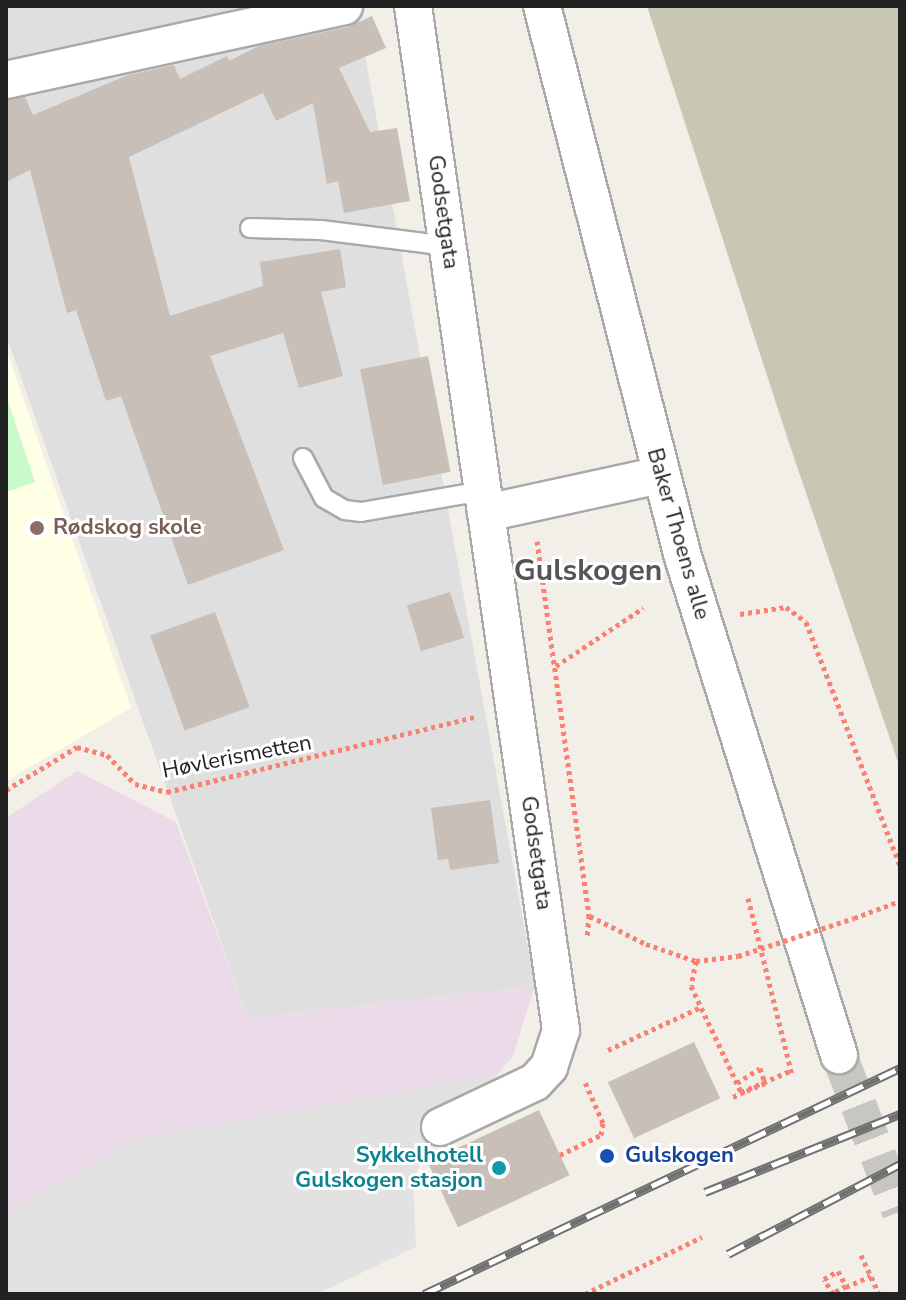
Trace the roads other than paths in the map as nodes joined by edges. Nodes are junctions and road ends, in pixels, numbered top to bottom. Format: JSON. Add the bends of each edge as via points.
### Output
{"nodes":[{"id":1,"x":344,"y":6,"type":"edge"},
{"id":2,"x":413,"y":6,"type":"edge"},
{"id":3,"x":542,"y":6,"type":"edge"},
{"id":4,"x":6,"y":80,"type":"edge"},
{"id":5,"x":250,"y":228,"type":"dead end"},
{"id":6,"x":448,"y":246,"type":"junction"},
{"id":7,"x":303,"y":458,"type":"dead end"},
{"id":8,"x":660,"y":475,"type":"junction"},
{"id":9,"x":484,"y":502,"type":"junction"},
{"id":10,"x":839,"y":1055,"type":"tunnel mouth"},
{"id":11,"x":440,"y":1127,"type":"dead end"}],
"edges":[{"from":1,"to":4,"type":"street"},
{"from":2,"to":6,"type":"street","name":"Godsetgata"},
{"from":3,"to":8,"type":"street","name":"Baker Thoens alle"},
{"from":5,"to":6,"type":"lane","via":[[321,230]]},
{"from":6,"to":9,"type":"street","name":"Godsetgata"},
{"from":7,"to":9,"type":"lane","via":[[324,498],[345,510]]},
{"from":8,"to":9,"type":"street"},
{"from":8,"to":10,"type":"street","name":"Baker Thoens alle"},
{"from":9,"to":11,"type":"street","name":"Godsetgata","via":[[561,1030],[549,1067],[535,1082]]}]}
